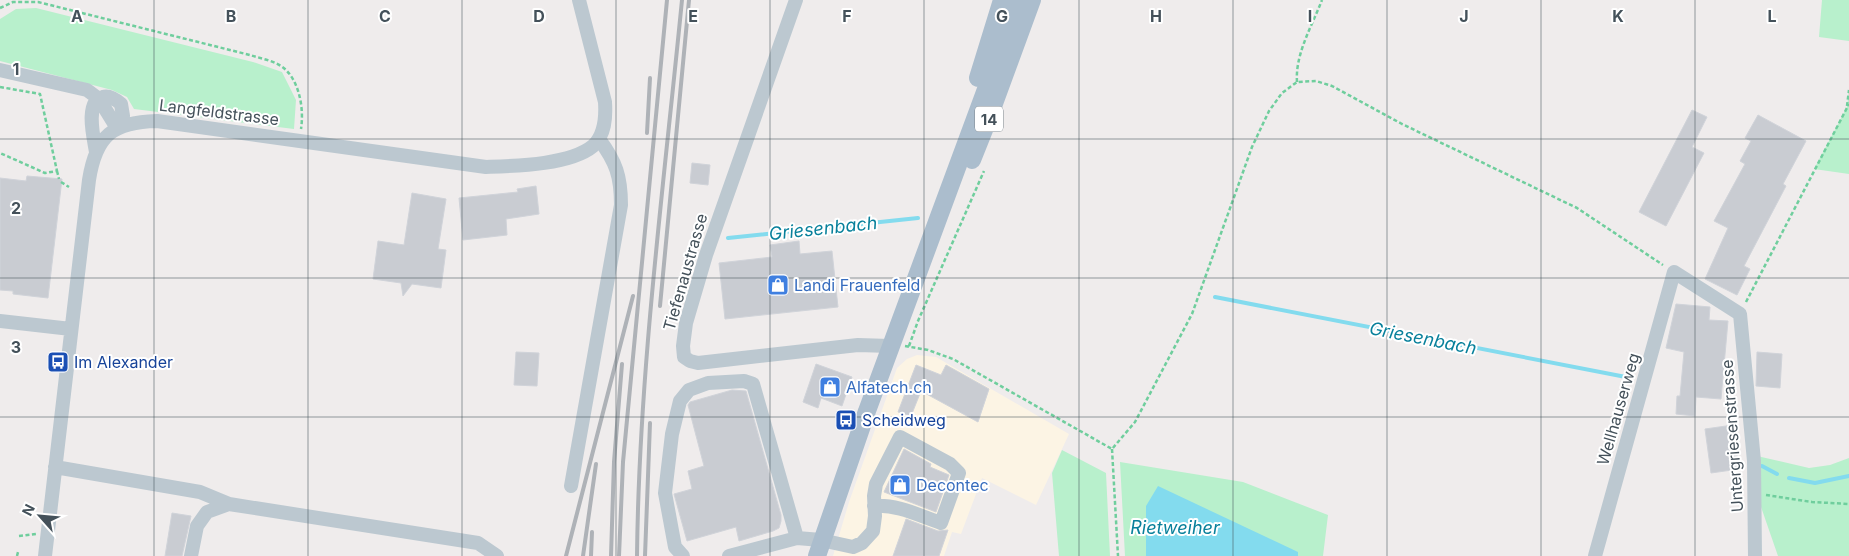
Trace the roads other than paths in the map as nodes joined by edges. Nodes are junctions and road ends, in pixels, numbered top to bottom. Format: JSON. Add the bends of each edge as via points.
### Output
{"nodes":[{"id":1,"x":579,"y":0,"type":"edge"},
{"id":2,"x":796,"y":0,"type":"edge"},
{"id":3,"x":1002,"y":0,"type":"edge"},
{"id":4,"x":1019,"y":0,"type":"edge"},
{"id":5,"x":1032,"y":0,"type":"edge"},
{"id":6,"x":0,"y":70,"type":"edge"},
{"id":7,"x":99,"y":99,"type":"junction"},
{"id":8,"x":117,"y":128,"type":"junction"},
{"id":9,"x":598,"y":139,"type":"junction"},
{"id":10,"x":96,"y":152,"type":"junction"},
{"id":11,"x":933,"y":233,"type":"junction"},
{"id":12,"x":1674,"y":272,"type":"joint"},
{"id":13,"x":0,"y":320,"type":"edge"},
{"id":14,"x":71,"y":330,"type":"junction"},
{"id":15,"x":890,"y":346,"type":"junction"},
{"id":16,"x":55,"y":467,"type":"junction"},
{"id":17,"x":571,"y":486,"type":"dead end"},
{"id":18,"x":229,"y":504,"type":"junction"},
{"id":19,"x":874,"y":506,"type":"junction"},
{"id":20,"x":797,"y":538,"type":"junction"},
{"id":21,"x":819,"y":548,"type":"edge"},
{"id":22,"x":45,"y":556,"type":"edge"},
{"id":23,"x":191,"y":556,"type":"edge"},
{"id":24,"x":497,"y":556,"type":"edge"},
{"id":25,"x":683,"y":556,"type":"edge"},
{"id":26,"x":729,"y":556,"type":"edge"},
{"id":27,"x":1595,"y":556,"type":"edge"},
{"id":28,"x":1755,"y":556,"type":"edge"}],
"edges":[{"from":1,"to":9,"type":"street","via":[[605,102],[604,128]]},
{"from":2,"to":15,"type":"street","name":"Tiefenaustrasse","via":[[706,255],[686,323],[684,357],[698,363],[858,346]]},
{"from":3,"to":11,"type":"main road","number":"14","via":[[954,146]]},
{"from":4,"to":11,"type":"main road"},
{"from":5,"to":11,"type":"main road","number":"14","via":[[974,156]]},
{"from":6,"to":7,"type":"street","via":[[81,88]]},
{"from":7,"to":8,"type":"street"},
{"from":7,"to":10,"type":"street","via":[[92,113]]},
{"from":8,"to":9,"type":"street","name":"Langfeldstrasse","via":[[157,121],[486,167],[519,166],[570,157],[587,150]]},
{"from":8,"to":10,"type":"street","via":[[102,141]]},
{"from":9,"to":17,"type":"street","via":[[619,174],[621,205]]},
{"from":10,"to":14,"type":"street","via":[[89,180]]},
{"from":11,"to":15,"type":"main road"},
{"from":12,"to":27,"type":"street","name":"Wellhauserweg"},
{"from":12,"to":28,"type":"street","name":"Untergriesenstrasse","via":[[1740,314],[1754,461]]},
{"from":13,"to":14,"type":"street"},
{"from":14,"to":16,"type":"street"},
{"from":15,"to":21,"type":"main road"},
{"from":16,"to":18,"type":"street","via":[[200,492]]},
{"from":16,"to":22,"type":"street"},
{"from":18,"to":23,"type":"street","via":[[207,512],[197,526]]},
{"from":18,"to":24,"type":"street","via":[[478,542]]},
{"from":19,"to":19,"type":"street","via":[[876,484],[900,437],[950,464],[959,474],[941,523],[894,507]]},
{"from":19,"to":21,"type":"street","via":[[873,531],[862,543],[853,547]]},
{"from":20,"to":21,"type":"street"},
{"from":20,"to":25,"type":"street","via":[[753,384],[744,381],[708,383],[690,390],[680,401],[672,434],[665,492],[675,547]]},
{"from":20,"to":26,"type":"street"}]}
